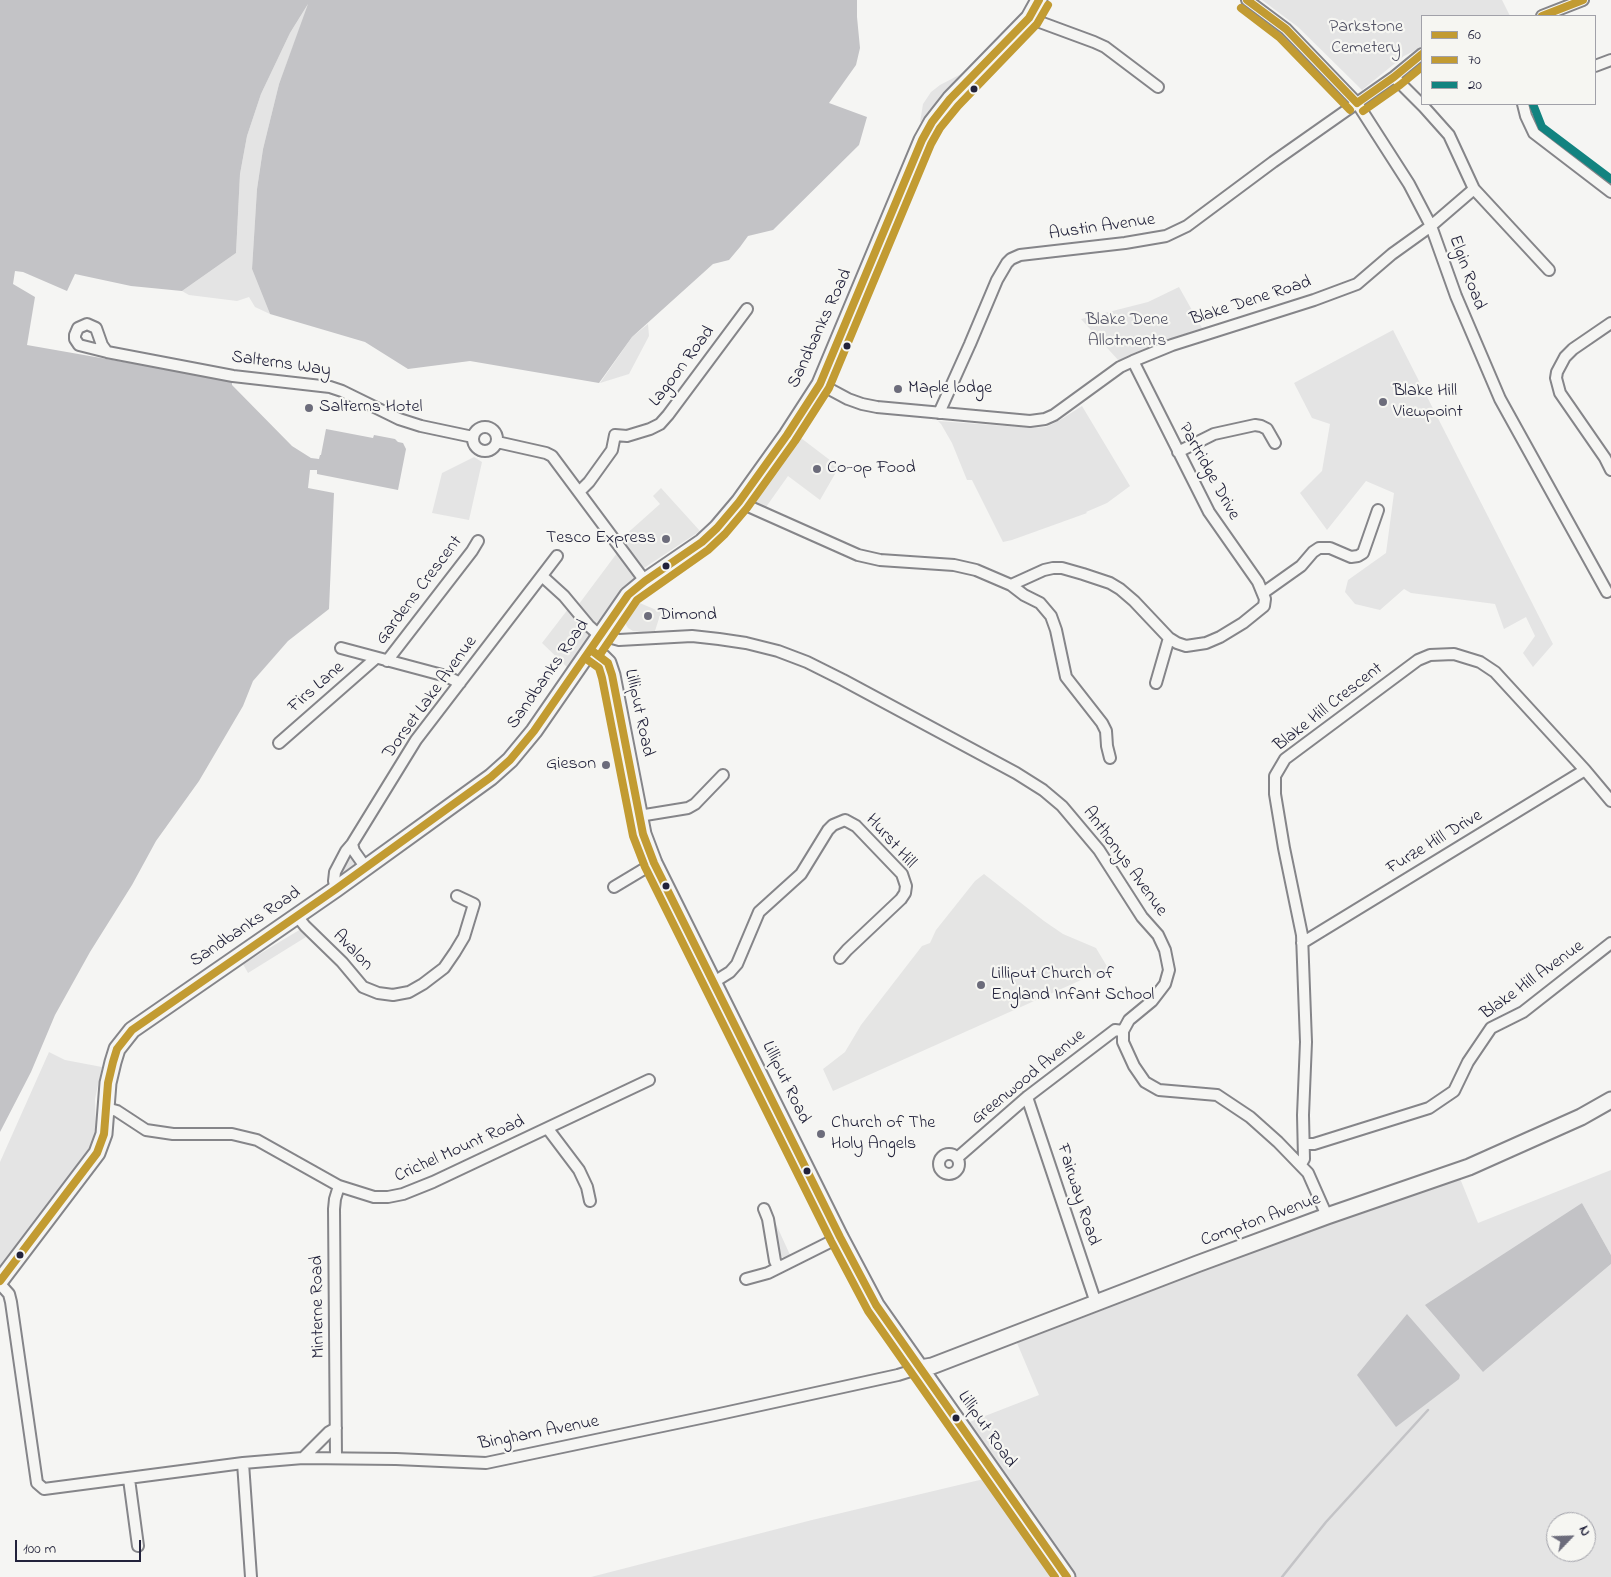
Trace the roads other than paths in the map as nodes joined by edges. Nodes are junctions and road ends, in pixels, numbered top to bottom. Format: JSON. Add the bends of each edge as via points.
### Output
{"nodes":[{"id":1,"x":1039,"y":0,"type":"edge"},
{"id":2,"x":1247,"y":0,"type":"edge"},
{"id":3,"x":1583,"y":0,"type":"edge"},
{"id":4,"x":1545,"y":15,"type":"edge"},
{"id":5,"x":1029,"y":18,"type":"junction"},
{"id":6,"x":1421,"y":55,"type":"edge"},
{"id":7,"x":1611,"y":60,"type":"edge"},
{"id":8,"x":1596,"y":66,"type":"edge"},
{"id":9,"x":1394,"y":77,"type":"junction"},
{"id":10,"x":1158,"y":87,"type":"dead end"},
{"id":11,"x":1357,"y":103,"type":"junction"},
{"id":12,"x":1421,"y":104,"type":"edge"},
{"id":13,"x":1422,"y":105,"type":"edge"},
{"id":14,"x":1523,"y":105,"type":"edge"},
{"id":15,"x":1474,"y":189,"type":"junction"},
{"id":16,"x":1611,"y":192,"type":"edge"},
{"id":17,"x":1431,"y":226,"type":"junction"},
{"id":18,"x":1549,"y":270,"type":"dead end"},
{"id":19,"x":747,"y":309,"type":"dead end"},
{"id":20,"x":1611,"y":323,"type":"edge"},
{"id":21,"x":107,"y":352,"type":"dead end"},
{"id":22,"x":1133,"y":361,"type":"junction"},
{"id":23,"x":820,"y":384,"type":"junction"},
{"id":24,"x":938,"y":413,"type":"junction"},
{"id":25,"x":473,"y":437,"type":"junction"},
{"id":26,"x":497,"y":442,"type":"junction"},
{"id":27,"x":1275,"y":443,"type":"dead end"},
{"id":28,"x":1178,"y":452,"type":"junction"},
{"id":29,"x":1611,"y":470,"type":"edge"},
{"id":30,"x":580,"y":491,"type":"junction"},
{"id":31,"x":739,"y":502,"type":"junction"},
{"id":32,"x":1378,"y":510,"type":"dead end"},
{"id":33,"x":478,"y":541,"type":"dead end"},
{"id":34,"x":557,"y":556,"type":"dead end"},
{"id":35,"x":542,"y":576,"type":"junction"},
{"id":36,"x":645,"y":581,"type":"junction"},
{"id":37,"x":1011,"y":585,"type":"junction"},
{"id":38,"x":1606,"y":592,"type":"dead end"},
{"id":39,"x":1264,"y":593,"type":"junction"},
{"id":40,"x":602,"y":635,"type":"junction"},
{"id":41,"x":1168,"y":638,"type":"junction"},
{"id":42,"x":341,"y":648,"type":"dead end"},
{"id":43,"x":591,"y":650,"type":"junction"},
{"id":44,"x":376,"y":658,"type":"junction"},
{"id":45,"x":387,"y":661,"type":"junction"},
{"id":46,"x":460,"y":683,"type":"junction"},
{"id":47,"x":1156,"y":683,"type":"dead end"},
{"id":48,"x":279,"y":743,"type":"dead end"},
{"id":49,"x":1110,"y":758,"type":"dead end"},
{"id":50,"x":1585,"y":770,"type":"junction"},
{"id":51,"x":723,"y":774,"type":"dead end"},
{"id":52,"x":1611,"y":801,"type":"edge"},
{"id":53,"x":640,"y":816,"type":"junction"},
{"id":54,"x":352,"y":844,"type":"junction"},
{"id":55,"x":654,"y":863,"type":"junction"},
{"id":56,"x":366,"y":868,"type":"junction"},
{"id":57,"x":614,"y":887,"type":"dead end"},
{"id":58,"x":336,"y":889,"type":"junction"},
{"id":59,"x":457,"y":896,"type":"dead end"},
{"id":60,"x":297,"y":916,"type":"junction"},
{"id":61,"x":1302,"y":943,"type":"junction"},
{"id":62,"x":1611,"y":943,"type":"edge"},
{"id":63,"x":840,"y":958,"type":"dead end"},
{"id":64,"x":714,"y":982,"type":"junction"},
{"id":65,"x":1123,"y":1031,"type":"junction"},
{"id":66,"x":649,"y":1080,"type":"dead end"},
{"id":67,"x":1027,"y":1097,"type":"junction"},
{"id":68,"x":1611,"y":1100,"type":"edge"},
{"id":69,"x":106,"y":1108,"type":"junction"},
{"id":70,"x":548,"y":1129,"type":"junction"},
{"id":71,"x":1304,"y":1144,"type":"junction"},
{"id":72,"x":957,"y":1158,"type":"dead end"},
{"id":73,"x":1301,"y":1164,"type":"junction"},
{"id":74,"x":339,"y":1186,"type":"junction"},
{"id":75,"x":590,"y":1202,"type":"dead end"},
{"id":76,"x":764,"y":1210,"type":"dead end"},
{"id":77,"x":1327,"y":1216,"type":"junction"},
{"id":78,"x":840,"y":1237,"type":"junction"},
{"id":79,"x":778,"y":1268,"type":"junction"},
{"id":80,"x":746,"y":1279,"type":"dead end"},
{"id":81,"x":0,"y":1282,"type":"edge"},
{"id":82,"x":1096,"y":1303,"type":"junction"},
{"id":83,"x":920,"y":1368,"type":"junction"},
{"id":84,"x":336,"y":1428,"type":"junction"},
{"id":85,"x":303,"y":1458,"type":"junction"},
{"id":86,"x":336,"y":1458,"type":"junction"},
{"id":87,"x":244,"y":1463,"type":"junction"},
{"id":88,"x":129,"y":1478,"type":"junction"},
{"id":89,"x":138,"y":1546,"type":"dead end"},
{"id":90,"x":252,"y":1577,"type":"edge"},
{"id":91,"x":1068,"y":1577,"type":"edge"}],
"edges":[{"from":1,"to":5,"type":"street","name":"Sandbanks Road"},
{"from":2,"to":11,"type":"street","name":"Elgin Road","via":[[1286,29]]},
{"from":3,"to":4,"type":"street"},
{"from":5,"to":10,"type":"street","via":[[1094,42]]},
{"from":5,"to":23,"type":"street","name":"Sandbanks Road","via":[[932,122]]},
{"from":6,"to":9,"type":"street"},
{"from":7,"to":8,"type":"street"},
{"from":9,"to":11,"type":"street"},
{"from":9,"to":12,"type":"street"},
{"from":11,"to":17,"type":"street","name":"Elgin Road","via":[[1409,184]]},
{"from":11,"to":24,"type":"street","name":"Austin Avenue","via":[[1187,226],[1166,236],[1020,255],[1011,259],[997,280]]},
{"from":13,"to":15,"type":"street","via":[[1448,135]]},
{"from":14,"to":16,"type":"street","via":[[1534,132]]},
{"from":15,"to":17,"type":"street","name":"Blake Dene Road"},
{"from":15,"to":18,"type":"street"},
{"from":17,"to":22,"type":"street","name":"Blake Dene Road","via":[[1357,284]]},
{"from":17,"to":38,"type":"street","name":"Elgin Road","via":[[1456,296],[1500,399]]},
{"from":19,"to":30,"type":"street","name":"Lagoon Road","via":[[660,424],[627,436],[615,435],[612,450]]},
{"from":20,"to":29,"type":"street","via":[[1573,349],[1565,357],[1556,378],[1560,393]]},
{"from":21,"to":25,"type":"street","name":"Salterns Way","via":[[233,376],[330,387],[399,419]]},
{"from":22,"to":24,"type":"street","name":"Blake Dene Road","via":[[1045,419],[1030,421]]},
{"from":22,"to":28,"type":"street","name":"Partridge Drive"},
{"from":23,"to":24,"type":"street","name":"Blake Dene Road","via":[[862,404]]},
{"from":23,"to":31,"type":"street","name":"Sandbanks Road"},
{"from":25,"to":26,"type":"street","name":"Salterns Way","via":[[478,429],[486,427],[495,433]]},
{"from":25,"to":26,"type":"street","via":[[474,446],[482,452],[491,450]]},
{"from":26,"to":30,"type":"street","name":"Salterns Way","via":[[552,456]]},
{"from":27,"to":28,"type":"street","via":[[1267,429],[1255,425],[1214,434]]},
{"from":28,"to":39,"type":"street","name":"Partridge Drive","via":[[1209,512]]},
{"from":30,"to":36,"type":"street","name":"Salterns Way"},
{"from":31,"to":36,"type":"street","name":"Sandbanks Road","via":[[702,542]]},
{"from":31,"to":37,"type":"street","via":[[858,555],[880,560],[954,565],[976,570]]},
{"from":32,"to":39,"type":"street","via":[[1363,553],[1351,557],[1324,547],[1313,552],[1301,566]]},
{"from":33,"to":45,"type":"street","name":"Gardens Crescent"},
{"from":34,"to":35,"type":"street","name":"Dorset Lake Avenue"},
{"from":35,"to":40,"type":"street","via":[[589,626]]},
{"from":35,"to":46,"type":"street","name":"Dorset Lake Avenue"},
{"from":36,"to":40,"type":"street","name":"Sandbanks Road","via":[[623,601]]},
{"from":37,"to":41,"type":"street","via":[[1054,568],[1110,583],[1134,601]]},
{"from":37,"to":49,"type":"street","via":[[1040,603],[1051,616],[1066,677],[1102,723]]},
{"from":39,"to":41,"type":"street","via":[[1264,606],[1220,637],[1186,646]]},
{"from":40,"to":43,"type":"street","name":"Sandbanks Road"},
{"from":40,"to":65,"type":"street","name":"Anthonys Avenue","via":[[619,640],[692,636],[719,639],[746,643],[807,662],[1043,790],[1062,806],[1099,850],[1166,950],[1169,970],[1165,984],[1152,1001],[1129,1020]]},
{"from":41,"to":47,"type":"street"},
{"from":42,"to":44,"type":"street"},
{"from":43,"to":53,"type":"street","name":"Lilliput Road","via":[[608,663],[612,675]]},
{"from":43,"to":56,"type":"street","name":"Sandbanks Road","via":[[510,760]]},
{"from":44,"to":45,"type":"street"},
{"from":44,"to":48,"type":"street","name":"Firs Lane"},
{"from":45,"to":46,"type":"street","via":[[446,676]]},
{"from":46,"to":54,"type":"street","name":"Dorset Lake Avenue","via":[[416,740]]},
{"from":50,"to":52,"type":"street","name":"Blake Hill Crescent"},
{"from":50,"to":61,"type":"street","name":"Furze Hill Drive"},
{"from":50,"to":61,"type":"street","name":"Blake Hill Crescent","via":[[1506,683],[1480,662],[1454,654],[1430,655],[1418,660],[1285,759],[1275,776],[1282,839]]},
{"from":51,"to":53,"type":"street","via":[[688,808]]},
{"from":53,"to":55,"type":"street","name":"Lilliput Road"},
{"from":54,"to":56,"type":"street"},
{"from":54,"to":58,"type":"street","name":"Dorset Lake Avenue","via":[[335,872]]},
{"from":55,"to":57,"type":"street"},
{"from":55,"to":64,"type":"street","name":"Lilliput Road"},
{"from":56,"to":58,"type":"street","name":"Sandbanks Road"},
{"from":58,"to":60,"type":"street","name":"Sandbanks Road"},
{"from":59,"to":60,"type":"street","name":"Avalon","via":[[474,904],[456,952],[444,968],[423,984],[409,992],[394,995],[378,993],[364,986]]},
{"from":60,"to":69,"type":"street","name":"Sandbanks Road","via":[[132,1030],[117,1049],[108,1083]]},
{"from":61,"to":71,"type":"street","name":"Blake Hill Crescent","via":[[1306,1042]]},
{"from":62,"to":71,"type":"street","name":"Blake Hill Avenue","via":[[1523,1012],[1491,1028],[1468,1062],[1454,1091],[1429,1108],[1314,1144]]},
{"from":63,"to":64,"type":"street","name":"Hurst Hill","via":[[901,899],[906,886],[902,874],[856,826],[845,820],[828,830],[808,866],[759,912],[736,964]]},
{"from":64,"to":78,"type":"street","name":"Lilliput Road"},
{"from":65,"to":67,"type":"street","name":"Greenwood Avenue","via":[[1115,1030]]},
{"from":65,"to":73,"type":"street","via":[[1126,1051],[1145,1082],[1159,1090],[1217,1095],[1250,1117]]},
{"from":66,"to":70,"type":"street","name":"Crichel Mount Road"},
{"from":67,"to":72,"type":"street","name":"Greenwood Avenue"},
{"from":67,"to":82,"type":"street","name":"Fairway Road"},
{"from":68,"to":77,"type":"street","name":"Compton Avenue","via":[[1581,1117],[1469,1167]]},
{"from":69,"to":74,"type":"street","name":"Crichel Mount Road","via":[[117,1111],[146,1130],[173,1134],[232,1134],[257,1140]]},
{"from":69,"to":81,"type":"street","name":"Sandbanks Road","via":[[104,1134],[97,1153]]},
{"from":70,"to":74,"type":"street","name":"Crichel Mount Road","via":[[403,1194],[374,1197]]},
{"from":70,"to":75,"type":"street","name":"Crichel Mount Road","via":[[579,1170]]},
{"from":71,"to":73,"type":"street","name":"Blake Hill Crescent"},
{"from":73,"to":77,"type":"street","via":[[1314,1183]]},
{"from":74,"to":84,"type":"street","name":"Minterne Road","via":[[334,1209]]},
{"from":76,"to":79,"type":"street"},
{"from":77,"to":82,"type":"street","name":"Compton Avenue"},
{"from":78,"to":79,"type":"street"},
{"from":78,"to":83,"type":"street","name":"Lilliput Road","via":[[876,1305]]},
{"from":79,"to":80,"type":"street"},
{"from":81,"to":88,"type":"street","name":"Bingham Avenue","via":[[11,1302],[37,1483],[49,1489]]},
{"from":82,"to":83,"type":"street","name":"Compton Avenue"},
{"from":83,"to":86,"type":"street","name":"Bingham Avenue","via":[[486,1463]]},
{"from":83,"to":91,"type":"street","name":"Lilliput Road"},
{"from":84,"to":85,"type":"street"},
{"from":84,"to":86,"type":"street","name":"Minterne Road"},
{"from":85,"to":86,"type":"street","name":"Bingham Avenue"},
{"from":85,"to":87,"type":"street","name":"Bingham Avenue"},
{"from":87,"to":88,"type":"street","name":"Bingham Avenue"},
{"from":87,"to":90,"type":"street"},
{"from":88,"to":89,"type":"street"}]}
